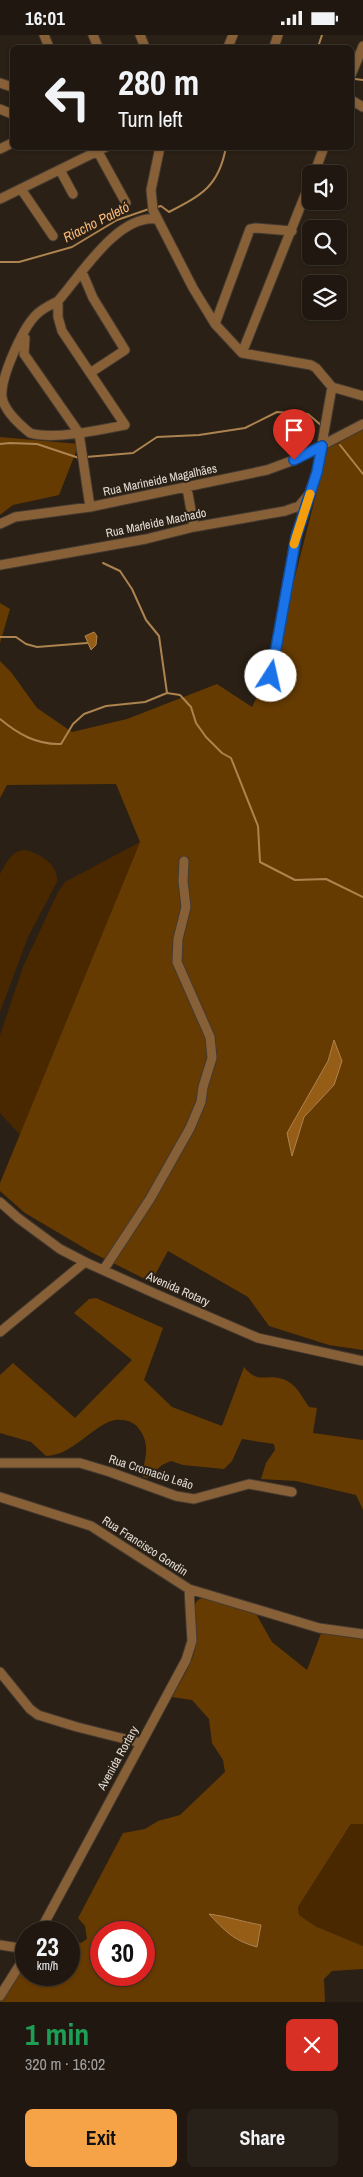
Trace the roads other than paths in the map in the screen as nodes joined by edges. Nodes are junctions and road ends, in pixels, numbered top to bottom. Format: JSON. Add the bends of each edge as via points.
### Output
{"nodes":[{"id":1,"x":363,"y":46,"type":"edge"},
{"id":2,"x":354,"y":68,"type":"edge"},
{"id":3,"x":102,"y":150,"type":"edge"},
{"id":4,"x":159,"y":150,"type":"edge"},
{"id":5,"x":323,"y":150,"type":"edge"},
{"id":6,"x":317,"y":165,"type":"edge"},
{"id":7,"x":60,"y":170,"type":"junction"},
{"id":8,"x":21,"y":189,"type":"junction"},
{"id":9,"x":72,"y":194,"type":"dead end"},
{"id":10,"x":0,"y":199,"type":"edge"},
{"id":11,"x":126,"y":203,"type":"dead end"},
{"id":12,"x":302,"y":204,"type":"edge"},
{"id":13,"x":153,"y":211,"type":"junction"},
{"id":14,"x":292,"y":231,"type":"junction"},
{"id":15,"x":53,"y":236,"type":"dead end"},
{"id":16,"x":82,"y":272,"type":"junction"},
{"id":17,"x":58,"y":301,"type":"junction"},
{"id":18,"x":215,"y":323,"type":"junction"},
{"id":19,"x":26,"y":330,"type":"junction"},
{"id":20,"x":242,"y":353,"type":"junction"},
{"id":21,"x":90,"y":373,"type":"junction"},
{"id":22,"x":332,"y":387,"type":"junction"},
{"id":23,"x":363,"y":396,"type":"edge"},
{"id":24,"x":363,"y":424,"type":"edge"},
{"id":25,"x":79,"y":433,"type":"junction"},
{"id":26,"x":322,"y":446,"type":"junction"},
{"id":27,"x":187,"y":488,"type":"junction"},
{"id":28,"x":310,"y":493,"type":"junction"},
{"id":29,"x":90,"y":507,"type":"junction"},
{"id":30,"x":0,"y":524,"type":"edge"},
{"id":31,"x":194,"y":527,"type":"junction"},
{"id":32,"x":0,"y":565,"type":"edge"},
{"id":33,"x":271,"y":676,"type":"dead end"},
{"id":34,"x":184,"y":861,"type":"dead end"},
{"id":35,"x":0,"y":1202,"type":"edge"},
{"id":36,"x":85,"y":1263,"type":"junction"},
{"id":37,"x":104,"y":1269,"type":"junction"},
{"id":38,"x":0,"y":1332,"type":"edge"},
{"id":39,"x":363,"y":1361,"type":"edge"},
{"id":40,"x":0,"y":1463,"type":"edge"},
{"id":41,"x":292,"y":1492,"type":"dead end"},
{"id":42,"x":0,"y":1497,"type":"edge"},
{"id":43,"x":189,"y":1589,"type":"junction"},
{"id":44,"x":363,"y":1634,"type":"edge"},
{"id":45,"x":0,"y":1672,"type":"edge"},
{"id":46,"x":141,"y":1743,"type":"junction"},
{"id":47,"x":45,"y":1921,"type":"edge"},
{"id":48,"x":0,"y":1945,"type":"edge"},
{"id":49,"x":15,"y":1947,"type":"edge"},
{"id":50,"x":15,"y":1972,"type":"edge"},
{"id":51,"x":0,"y":1996,"type":"edge"}],
"edges":[{"from":1,"to":2,"type":"street"},
{"from":3,"to":7,"type":"street"},
{"from":3,"to":11,"type":"street"},
{"from":4,"to":13,"type":"street","via":[[151,190]]},
{"from":5,"to":6,"type":"street"},
{"from":7,"to":8,"type":"street"},
{"from":7,"to":9,"type":"street"},
{"from":8,"to":10,"type":"street"},
{"from":8,"to":15,"type":"street"},
{"from":12,"to":14,"type":"street"},
{"from":13,"to":16,"type":"street","via":[[124,228]]},
{"from":13,"to":18,"type":"street","via":[[193,289]]},
{"from":14,"to":18,"type":"street","via":[[250,229]]},
{"from":14,"to":20,"type":"street"},
{"from":16,"to":17,"type":"street"},
{"from":16,"to":21,"type":"street","via":[[93,298],[126,350]]},
{"from":17,"to":19,"type":"street","via":[[35,316]]},
{"from":17,"to":21,"type":"street","via":[[62,331]]},
{"from":18,"to":20,"type":"street"},
{"from":19,"to":25,"type":"street","via":[[24,354]]},
{"from":19,"to":25,"type":"street","via":[[2,380],[2,400],[30,433]]},
{"from":20,"to":22,"type":"street","via":[[311,365]]},
{"from":21,"to":25,"type":"street","via":[[125,425]]},
{"from":22,"to":23,"type":"street"},
{"from":22,"to":26,"type":"street"},
{"from":24,"to":26,"type":"street","name":"Rua Marineide Magalhães"},
{"from":25,"to":29,"type":"street"},
{"from":26,"to":27,"type":"street","name":"Rua Marineide Magalhães","via":[[267,470]]},
{"from":26,"to":28,"type":"street"},
{"from":27,"to":29,"type":"street","name":"Rua Marineide Magalhães"},
{"from":27,"to":31,"type":"street"},
{"from":28,"to":31,"type":"street","name":"Rua Marleide Machado","via":[[295,508]]},
{"from":28,"to":33,"type":"street","via":[[296,537]]},
{"from":29,"to":30,"type":"street","name":"Rua Marineide Magalhães","via":[[21,516]]},
{"from":31,"to":32,"type":"street","name":"Rua Marleide Machado","via":[[146,539]]},
{"from":34,"to":37,"type":"street","via":[[186,907],[176,955],[179,969],[195,998],[210,1037],[212,1058],[190,1128],[150,1199]]},
{"from":35,"to":36,"type":"street","name":"Avenida Rotary","via":[[36,1232]]},
{"from":36,"to":37,"type":"street","name":"Avenida Rotary"},
{"from":36,"to":38,"type":"street"},
{"from":37,"to":39,"type":"street","name":"Avenida Rotary","via":[[258,1338]]},
{"from":40,"to":41,"type":"street","name":"Rua Cromacio Leão","via":[[80,1463],[176,1496],[194,1499],[249,1484]]},
{"from":42,"to":43,"type":"street","name":"Rua Francisco Gondin","via":[[91,1526]]},
{"from":43,"to":44,"type":"street","name":"Rua Francisco Gondin","via":[[319,1628]]},
{"from":43,"to":46,"type":"street","name":"Avenida Rortary","via":[[190,1650]]},
{"from":45,"to":46,"type":"street","via":[[38,1715]]},
{"from":46,"to":47,"type":"street","name":"Avenida Rortary"},
{"from":48,"to":49,"type":"street"},
{"from":50,"to":51,"type":"street"}]}
